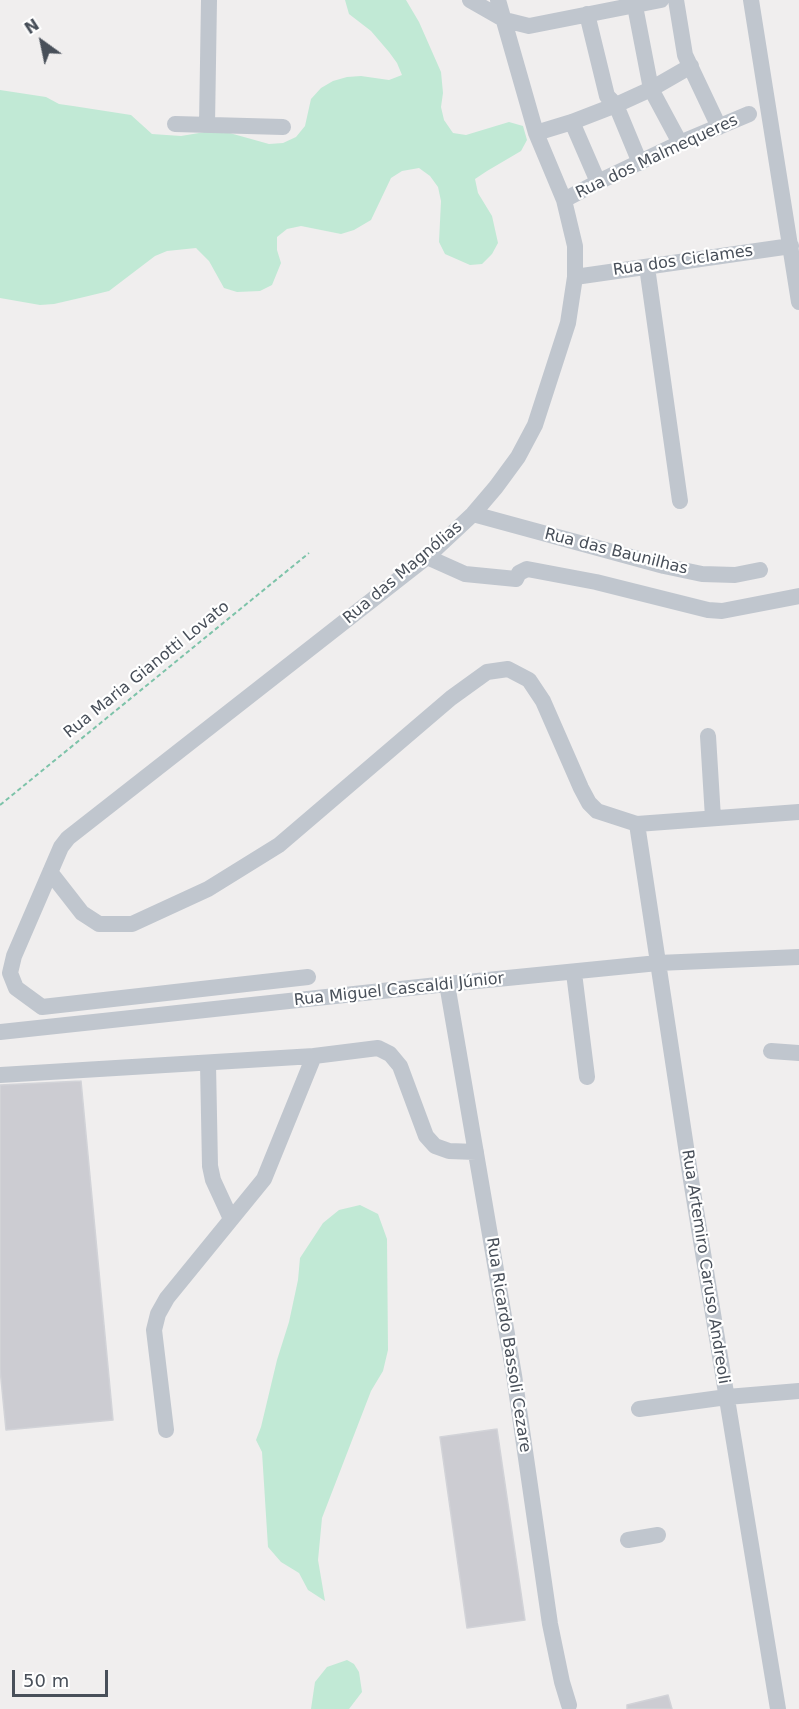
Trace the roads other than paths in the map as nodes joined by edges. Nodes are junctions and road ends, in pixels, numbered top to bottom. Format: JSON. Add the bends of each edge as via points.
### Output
{"nodes":[{"id":1,"x":209,"y":0,"type":"edge"},
{"id":2,"x":470,"y":0,"type":"edge"},
{"id":3,"x":498,"y":0,"type":"edge"},
{"id":4,"x":661,"y":0,"type":"edge"},
{"id":5,"x":676,"y":0,"type":"edge"},
{"id":6,"x":751,"y":0,"type":"edge"},
{"id":7,"x":606,"y":6,"type":"edge"},
{"id":8,"x":635,"y":6,"type":"junction"},
{"id":9,"x":587,"y":14,"type":"junction"},
{"id":10,"x":505,"y":20,"type":"junction"},
{"id":11,"x":691,"y":66,"type":"junction"},
{"id":12,"x":651,"y":89,"type":"junction"},
{"id":13,"x":616,"y":105,"type":"junction"},
{"id":14,"x":749,"y":114,"type":"dead end"},
{"id":15,"x":572,"y":123,"type":"junction"},
{"id":16,"x":175,"y":124,"type":"dead end"},
{"id":17,"x":207,"y":125,"type":"junction"},
{"id":18,"x":283,"y":127,"type":"dead end"},
{"id":19,"x":719,"y":128,"type":"junction"},
{"id":20,"x":536,"y":134,"type":"junction"},
{"id":21,"x":680,"y":143,"type":"junction"},
{"id":22,"x":640,"y":163,"type":"junction"},
{"id":23,"x":598,"y":182,"type":"junction"},
{"id":24,"x":564,"y":200,"type":"junction"},
{"id":25,"x":791,"y":246,"type":"junction"},
{"id":26,"x":647,"y":267,"type":"junction"},
{"id":27,"x":574,"y":277,"type":"junction"},
{"id":28,"x":799,"y":302,"type":"edge"},
{"id":29,"x":680,"y":501,"type":"dead end"},
{"id":30,"x":473,"y":514,"type":"junction"},
{"id":31,"x":427,"y":557,"type":"junction"},
{"id":32,"x":760,"y":570,"type":"dead end"},
{"id":33,"x":799,"y":596,"type":"edge"},
{"id":34,"x":708,"y":736,"type":"dead end"},
{"id":35,"x":799,"y":812,"type":"edge"},
{"id":36,"x":713,"y":818,"type":"junction"},
{"id":37,"x":637,"y":824,"type":"junction"},
{"id":38,"x":50,"y":872,"type":"junction"},
{"id":39,"x":799,"y":957,"type":"edge"},
{"id":40,"x":658,"y":963,"type":"junction"},
{"id":41,"x":574,"y":973,"type":"junction"},
{"id":42,"x":308,"y":977,"type":"dead end"},
{"id":43,"x":447,"y":984,"type":"junction"},
{"id":44,"x":0,"y":1032,"type":"edge"},
{"id":45,"x":771,"y":1052,"type":"dead end"},
{"id":46,"x":799,"y":1053,"type":"edge"},
{"id":47,"x":314,"y":1056,"type":"junction"},
{"id":48,"x":208,"y":1064,"type":"junction"},
{"id":49,"x":0,"y":1075,"type":"edge"},
{"id":50,"x":587,"y":1077,"type":"dead end"},
{"id":51,"x":476,"y":1152,"type":"junction"},
{"id":52,"x":231,"y":1219,"type":"junction"},
{"id":53,"x":799,"y":1390,"type":"edge"},
{"id":54,"x":727,"y":1397,"type":"junction"},
{"id":55,"x":639,"y":1409,"type":"dead end"},
{"id":56,"x":166,"y":1430,"type":"dead end"},
{"id":57,"x":658,"y":1535,"type":"dead end"},
{"id":58,"x":628,"y":1540,"type":"dead end"},
{"id":59,"x":565,"y":1708,"type":"edge"},
{"id":60,"x":778,"y":1709,"type":"edge"}],
"edges":[{"from":1,"to":17,"type":"street"},
{"from":2,"to":10,"type":"street"},
{"from":3,"to":10,"type":"street","name":"Rua das Magnólias"},
{"from":4,"to":8,"type":"street"},
{"from":5,"to":11,"type":"street","via":[[685,55]]},
{"from":6,"to":25,"type":"street"},
{"from":7,"to":8,"type":"street"},
{"from":7,"to":9,"type":"street"},
{"from":8,"to":12,"type":"street"},
{"from":9,"to":10,"type":"street","via":[[529,26]]},
{"from":9,"to":13,"type":"street","via":[[607,96]]},
{"from":10,"to":20,"type":"street","name":"Rua das Magnólias"},
{"from":11,"to":12,"type":"street"},
{"from":11,"to":19,"type":"street"},
{"from":12,"to":13,"type":"street"},
{"from":12,"to":21,"type":"street"},
{"from":13,"to":15,"type":"street"},
{"from":13,"to":22,"type":"street"},
{"from":14,"to":19,"type":"street","name":"Rua dos Malmequeres"},
{"from":15,"to":20,"type":"street"},
{"from":15,"to":23,"type":"street"},
{"from":16,"to":17,"type":"street"},
{"from":17,"to":18,"type":"street"},
{"from":19,"to":21,"type":"street","name":"Rua dos Malmequeres"},
{"from":20,"to":24,"type":"street","name":"Rua das Magnólias"},
{"from":21,"to":22,"type":"street","name":"Rua dos Malmequeres"},
{"from":22,"to":23,"type":"street","name":"Rua dos Malmequeres"},
{"from":23,"to":24,"type":"street","name":"Rua dos Malmequeres"},
{"from":24,"to":27,"type":"street","name":"Rua das Magnólias","via":[[575,246]]},
{"from":25,"to":26,"type":"street","name":"Rua dos Ciclames"},
{"from":25,"to":28,"type":"street"},
{"from":26,"to":27,"type":"street","name":"Rua dos Ciclames"},
{"from":26,"to":29,"type":"street"},
{"from":27,"to":30,"type":"street","name":"Rua das Magnólias","via":[[568,322],[535,425],[518,457]]},
{"from":30,"to":31,"type":"street","name":"Rua das Magnólias"},
{"from":30,"to":32,"type":"street","name":"Rua das Baunilhas","via":[[702,574],[735,575]]},
{"from":31,"to":33,"type":"street","via":[[465,574],[516,579],[527,569],[708,610],[723,611]]},
{"from":31,"to":38,"type":"street","name":"Rua das Magnólias","via":[[68,838]]},
{"from":34,"to":36,"type":"street"},
{"from":35,"to":36,"type":"street"},
{"from":36,"to":37,"type":"street"},
{"from":37,"to":38,"type":"street","via":[[597,811],[590,803],[543,701],[529,680],[508,669],[487,672],[451,698],[279,846],[208,889],[132,924],[99,924],[82,913]]},
{"from":37,"to":40,"type":"street","name":"Rua Artemiro Caruso Andreoli"},
{"from":38,"to":42,"type":"street","via":[[10,973],[16,988],[42,1007]]},
{"from":39,"to":40,"type":"street","name":"Rua Miguel Cascaldi Júnior"},
{"from":40,"to":41,"type":"street","name":"Rua Miguel Cascaldi Júnior"},
{"from":40,"to":54,"type":"street","name":"Rua Artemiro Caruso Andreoli"},
{"from":41,"to":43,"type":"street","name":"Rua Miguel Cascaldi Júnior"},
{"from":41,"to":50,"type":"street"},
{"from":43,"to":44,"type":"street","name":"Rua Miguel Cascaldi Júnior"},
{"from":43,"to":51,"type":"street","name":"Rua Ricardo Bassoli Cezare"},
{"from":45,"to":46,"type":"street"},
{"from":47,"to":48,"type":"street"},
{"from":47,"to":51,"type":"street","via":[[378,1048],[390,1054],[400,1066],[430,1141],[449,1151]]},
{"from":47,"to":52,"type":"street","via":[[264,1179]]},
{"from":48,"to":49,"type":"street"},
{"from":48,"to":52,"type":"street","via":[[210,1166]]},
{"from":51,"to":59,"type":"street","name":"Rua Ricardo Bassoli Cezare"},
{"from":52,"to":56,"type":"street","via":[[158,1314],[154,1329]]},
{"from":53,"to":54,"type":"street"},
{"from":54,"to":55,"type":"street"},
{"from":54,"to":60,"type":"street","name":"Rua Artemiro Caruso Andreoli"},
{"from":57,"to":58,"type":"street"}]}
